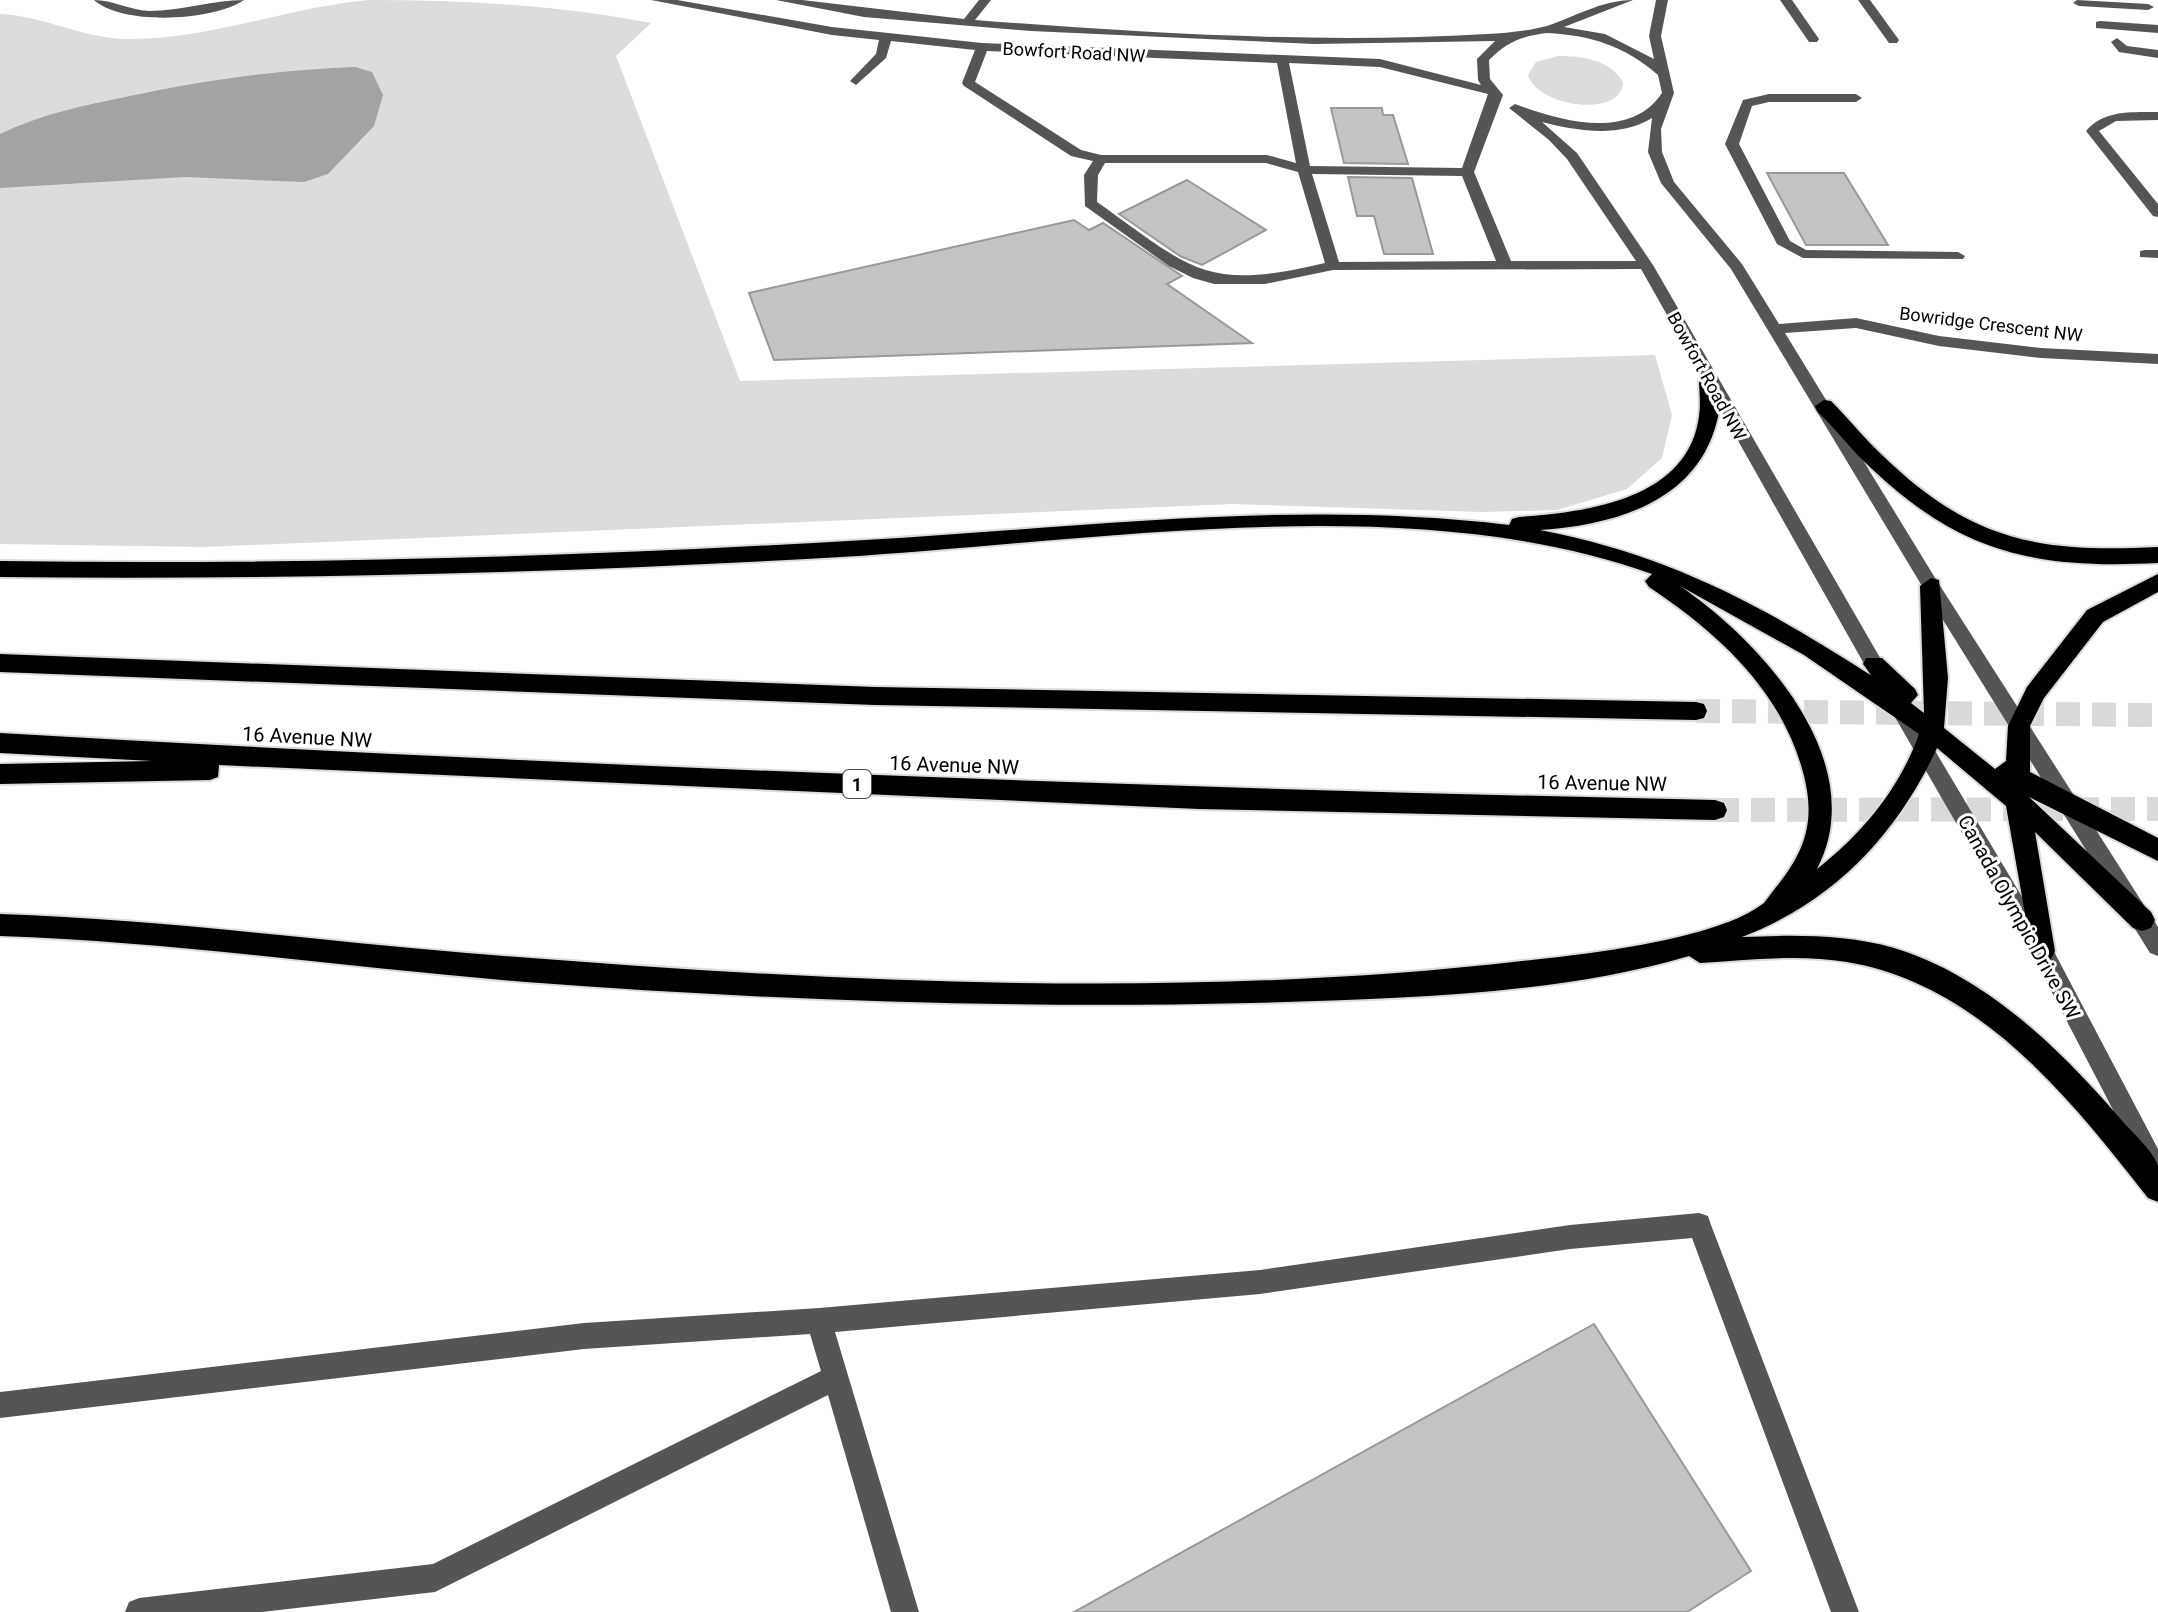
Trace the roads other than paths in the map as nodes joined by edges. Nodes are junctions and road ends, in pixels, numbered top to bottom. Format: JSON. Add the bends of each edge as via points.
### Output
{"nodes":[{"id":1,"x":84,"y":0,"type":"edge"},
{"id":2,"x":238,"y":0,"type":"edge"},
{"id":3,"x":244,"y":0,"type":"edge"},
{"id":4,"x":657,"y":0,"type":"edge"},
{"id":5,"x":782,"y":0,"type":"edge"},
{"id":6,"x":985,"y":0,"type":"edge"},
{"id":7,"x":1627,"y":0,"type":"edge"},
{"id":8,"x":1662,"y":0,"type":"edge"},
{"id":9,"x":1786,"y":0,"type":"edge"},
{"id":10,"x":1864,"y":0,"type":"edge"},
{"id":11,"x":901,"y":1,"type":"edge"},
{"id":12,"x":103,"y":3,"type":"edge"},
{"id":13,"x":2079,"y":3,"type":"dead end"},
{"id":14,"x":225,"y":4,"type":"junction"},
{"id":15,"x":2148,"y":7,"type":"dead end"},
{"id":16,"x":2090,"y":14,"type":"dead end"},
{"id":17,"x":893,"y":16,"type":"junction"},
{"id":18,"x":2158,"y":19,"type":"edge"},
{"id":19,"x":967,"y":23,"type":"junction"},
{"id":20,"x":2100,"y":25,"type":"dead end"},
{"id":21,"x":2158,"y":29,"type":"edge"},
{"id":22,"x":1537,"y":31,"type":"junction"},
{"id":23,"x":1515,"y":36,"type":"junction"},
{"id":24,"x":885,"y":38,"type":"junction"},
{"id":25,"x":1813,"y":39,"type":"dead end"},
{"id":26,"x":1893,"y":40,"type":"dead end"},
{"id":27,"x":2158,"y":41,"type":"edge"},
{"id":28,"x":982,"y":47,"type":"junction"},
{"id":29,"x":2158,"y":54,"type":"edge"},
{"id":30,"x":1283,"y":62,"type":"junction"},
{"id":31,"x":1664,"y":74,"type":"junction"},
{"id":32,"x":856,"y":81,"type":"dead end"},
{"id":33,"x":1493,"y":92,"type":"junction"},
{"id":34,"x":1856,"y":98,"type":"dead end"},
{"id":35,"x":1664,"y":102,"type":"junction"},
{"id":36,"x":1515,"y":108,"type":"junction"},
{"id":37,"x":2122,"y":116,"type":"junction"},
{"id":38,"x":2158,"y":116,"type":"edge"},
{"id":39,"x":2158,"y":126,"type":"edge"},
{"id":40,"x":1101,"y":159,"type":"junction"},
{"id":41,"x":1304,"y":170,"type":"junction"},
{"id":42,"x":1467,"y":172,"type":"junction"},
{"id":43,"x":2158,"y":213,"type":"edge"},
{"id":44,"x":1958,"y":256,"type":"dead end"},
{"id":45,"x":1505,"y":265,"type":"junction"},
{"id":46,"x":1646,"y":265,"type":"junction"},
{"id":47,"x":1333,"y":266,"type":"junction"},
{"id":48,"x":1773,"y":329,"type":"junction"},
{"id":49,"x":2158,"y":359,"type":"edge"},
{"id":50,"x":1708,"y":378,"type":"junction"},
{"id":51,"x":1824,"y":406,"type":"junction"},
{"id":52,"x":1480,"y":525,"type":"junction"},
{"id":53,"x":1617,"y":555,"type":"junction"},
{"id":54,"x":2158,"y":555,"type":"edge"},
{"id":55,"x":0,"y":569,"type":"edge"},
{"id":56,"x":2158,"y":582,"type":"edge"},
{"id":57,"x":1931,"y":586,"type":"junction"},
{"id":58,"x":0,"y":663,"type":"edge"},
{"id":59,"x":1874,"y":664,"type":"junction"},
{"id":60,"x":1895,"y":701,"type":"junction"},
{"id":61,"x":1696,"y":711,"type":"tunnel mouth"},
{"id":62,"x":2019,"y":726,"type":"junction"},
{"id":63,"x":1930,"y":734,"type":"junction"},
{"id":64,"x":0,"y":743,"type":"edge"},
{"id":65,"x":401,"y":766,"type":"junction"},
{"id":66,"x":0,"y":774,"type":"edge"},
{"id":67,"x":2016,"y":787,"type":"junction"},
{"id":68,"x":2071,"y":807,"type":"junction"},
{"id":69,"x":1715,"y":810,"type":"tunnel mouth"},
{"id":70,"x":2158,"y":850,"type":"edge"},
{"id":71,"x":1771,"y":912,"type":"junction"},
{"id":72,"x":2142,"y":920,"type":"junction"},
{"id":73,"x":0,"y":926,"type":"edge"},
{"id":74,"x":2158,"y":946,"type":"edge"},
{"id":75,"x":2042,"y":951,"type":"junction"},
{"id":76,"x":1669,"y":952,"type":"junction"},
{"id":77,"x":2158,"y":1173,"type":"edge"},
{"id":78,"x":2158,"y":1188,"type":"edge"},
{"id":79,"x":819,"y":1321,"type":"junction"},
{"id":80,"x":836,"y":1377,"type":"junction"},
{"id":81,"x":0,"y":1405,"type":"edge"},
{"id":82,"x":139,"y":1612,"type":"edge"},
{"id":83,"x":905,"y":1612,"type":"edge"},
{"id":84,"x":1845,"y":1612,"type":"edge"}],
"edges":[{"from":1,"to":12,"type":"street"},
{"from":2,"to":14,"type":"street"},
{"from":3,"to":14,"type":"street"},
{"from":4,"to":24,"type":"street","name":"Bowfort Road NW"},
{"from":5,"to":17,"type":"street","name":"Bowfort Road NW"},
{"from":6,"to":19,"type":"street"},
{"from":7,"to":22,"type":"street"},
{"from":8,"to":31,"type":"street","via":[[1655,36]]},
{"from":9,"to":25,"type":"street"},
{"from":10,"to":26,"type":"street"},
{"from":11,"to":17,"type":"street"},
{"from":12,"to":14,"type":"street","via":[[155,14]]},
{"from":13,"to":15,"type":"street"},
{"from":16,"to":18,"type":"street"},
{"from":17,"to":19,"type":"street","name":"Bowfort Road NW"},
{"from":19,"to":23,"type":"street","name":"Bowfort Road NW","via":[[1272,38]]},
{"from":20,"to":21,"type":"street"},
{"from":22,"to":23,"type":"street"},
{"from":22,"to":31,"type":"street","via":[[1588,33],[1613,40],[1652,60]]},
{"from":23,"to":33,"type":"street","via":[[1490,49],[1483,59],[1484,80]]},
{"from":24,"to":28,"type":"street","name":"Bowfort Road NW"},
{"from":24,"to":32,"type":"street","via":[[882,55]]},
{"from":27,"to":29,"type":"street","via":[[2114,39],[2123,49]]},
{"from":28,"to":30,"type":"street","name":"Bowfort Road NW"},
{"from":28,"to":40,"type":"street","via":[[968,83],[1076,153]]},
{"from":30,"to":33,"type":"street","name":"Bowfort Road NW","via":[[1380,63]]},
{"from":30,"to":41,"type":"street"},
{"from":31,"to":35,"type":"street"},
{"from":33,"to":36,"type":"street","name":"Bowfort Road NW"},
{"from":33,"to":42,"type":"street"},
{"from":34,"to":44,"type":"street","via":[[1747,103],[1732,144],[1784,244],[1803,254]]},
{"from":35,"to":36,"type":"street","via":[[1641,118],[1602,126],[1556,122]]},
{"from":35,"to":48,"type":"street","via":[[1655,129],[1660,168],[1737,267]]},
{"from":36,"to":46,"type":"street","name":"Bowfort Road NW","via":[[1572,156]]},
{"from":37,"to":38,"type":"street"},
{"from":37,"to":39,"type":"street"},
{"from":37,"to":43,"type":"street","via":[[2100,122],[2092,131]]},
{"from":40,"to":41,"type":"street","via":[[1267,159]]},
{"from":40,"to":47,"type":"street","via":[[1091,175],[1090,203],[1196,275],[1223,280],[1286,277]]},
{"from":41,"to":42,"type":"street"},
{"from":41,"to":47,"type":"street"},
{"from":42,"to":45,"type":"street"},
{"from":45,"to":46,"type":"street"},
{"from":45,"to":47,"type":"street"},
{"from":46,"to":50,"type":"street","name":"Bowfort Road NW"},
{"from":48,"to":49,"type":"street","name":"Bowridge Crescent NW","via":[[1856,323],[1939,341]]},
{"from":48,"to":51,"type":"street"},
{"from":50,"to":52,"type":"highway","via":[[1709,418],[1703,438],[1685,473],[1665,490],[1610,511],[1569,519]]},
{"from":50,"to":59,"type":"street","name":"Bowfort Road NW"},
{"from":51,"to":54,"type":"highway","via":[[1912,492],[1984,535],[2025,551]]},
{"from":51,"to":57,"type":"street"},
{"from":52,"to":53,"type":"highway","via":[[1573,541]]},
{"from":52,"to":55,"type":"highway","via":[[1260,519],[961,542],[453,569]]},
{"from":53,"to":60,"type":"highway","via":[[1713,593]]},
{"from":53,"to":71,"type":"highway","via":[[1690,603],[1742,649],[1793,721],[1819,796],[1819,837],[1807,867]]},
{"from":56,"to":62,"type":"highway","via":[[2095,616],[2035,693]]},
{"from":57,"to":62,"type":"street"},
{"from":57,"to":63,"type":"highway"},
{"from":58,"to":61,"type":"highway","via":[[875,696]]},
{"from":59,"to":60,"type":"street"},
{"from":59,"to":63,"type":"highway"},
{"from":60,"to":63,"type":"highway"},
{"from":62,"to":67,"type":"highway"},
{"from":62,"to":68,"type":"street"},
{"from":63,"to":67,"type":"highway"},
{"from":63,"to":71,"type":"highway","via":[[1890,809],[1846,860]]},
{"from":63,"to":75,"type":"street","name":"Canada Olympic Drive SW"},
{"from":64,"to":65,"type":"highway","name":"16 Avenue NW","number":"1"},
{"from":65,"to":66,"type":"highway"},
{"from":65,"to":69,"type":"highway","name":"16 Avenue NW","number":"1","via":[[1199,799]]},
{"from":67,"to":68,"type":"highway"},
{"from":67,"to":72,"type":"highway"},
{"from":67,"to":75,"type":"highway"},
{"from":68,"to":70,"type":"highway"},
{"from":68,"to":72,"type":"street"},
{"from":71,"to":76,"type":"highway","via":[[1711,940]]},
{"from":72,"to":74,"type":"street"},
{"from":73,"to":76,"type":"highway","via":[[59,927],[549,974],[994,994],[1369,987],[1609,964]]},
{"from":75,"to":77,"type":"street","name":"Canada Olympic Drive SW"},
{"from":76,"to":78,"type":"highway","via":[[1848,950],[1924,972],[2030,1045],[2123,1142]]},
{"from":79,"to":80,"type":"street"},
{"from":79,"to":81,"type":"street","via":[[584,1336]]},
{"from":79,"to":84,"type":"street","via":[[1260,1282],[1570,1237],[1699,1225]]},
{"from":80,"to":82,"type":"street","via":[[435,1578]]},
{"from":80,"to":83,"type":"street"}]}
